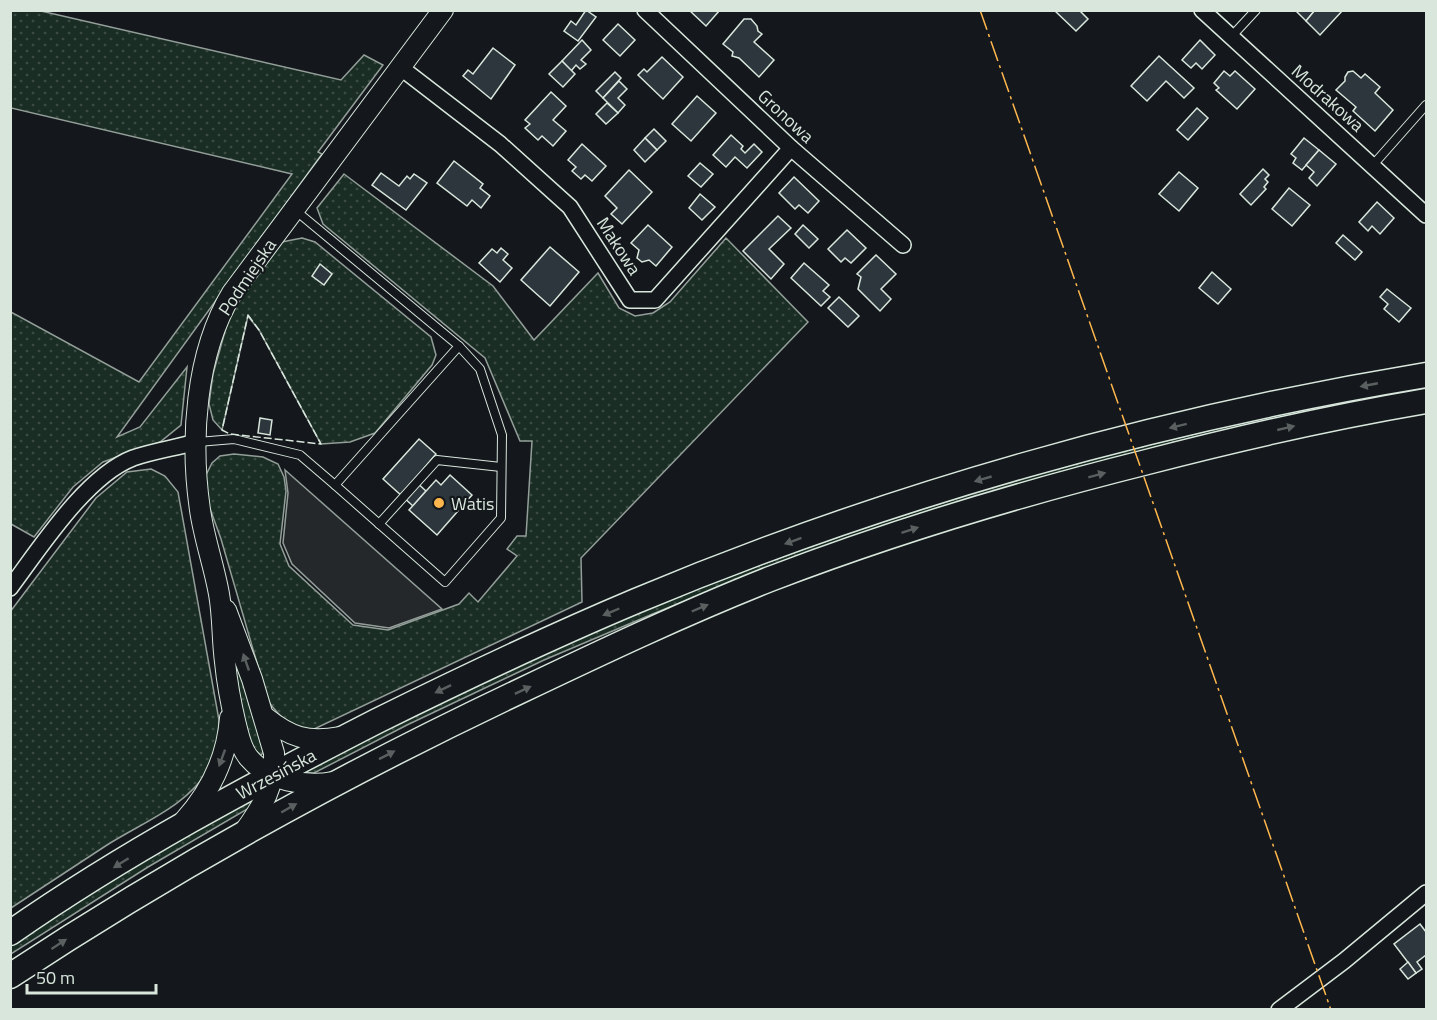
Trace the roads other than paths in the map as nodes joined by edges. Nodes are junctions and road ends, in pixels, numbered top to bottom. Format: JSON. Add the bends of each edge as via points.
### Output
{"nodes":[{"id":1,"x":443,"y":10,"type":"edge"},
{"id":2,"x":645,"y":10,"type":"edge"},
{"id":3,"x":1202,"y":10,"type":"edge"},
{"id":4,"x":1256,"y":10,"type":"edge"},
{"id":5,"x":1231,"y":37,"type":"junction"},
{"id":6,"x":400,"y":67,"type":"junction"},
{"id":7,"x":1426,"y":105,"type":"edge"},
{"id":8,"x":791,"y":148,"type":"junction"},
{"id":9,"x":1373,"y":165,"type":"junction"},
{"id":10,"x":294,"y":209,"type":"junction"},
{"id":11,"x":1426,"y":215,"type":"edge"},
{"id":12,"x":903,"y":245,"type":"dead end"},
{"id":13,"x":459,"y":346,"type":"junction"},
{"id":14,"x":1426,"y":375,"type":"edge"},
{"id":15,"x":1426,"y":401,"type":"edge"},
{"id":16,"x":195,"y":442,"type":"junction"},
{"id":17,"x":501,"y":467,"type":"junction"},
{"id":18,"x":334,"y":486,"type":"junction"},
{"id":19,"x":379,"y":524,"type":"junction"},
{"id":20,"x":10,"y":588,"type":"edge"},
{"id":21,"x":219,"y":594,"type":"junction"},
{"id":22,"x":230,"y":701,"type":"junction"},
{"id":23,"x":265,"y":717,"type":"junction"},
{"id":24,"x":351,"y":735,"type":"junction"},
{"id":25,"x":272,"y":774,"type":"junction"},
{"id":26,"x":335,"y":782,"type":"junction"},
{"id":27,"x":171,"y":833,"type":"junction"},
{"id":28,"x":243,"y":834,"type":"junction"},
{"id":29,"x":1426,"y":893,"type":"edge"},
{"id":30,"x":10,"y":933,"type":"edge"},
{"id":31,"x":10,"y":976,"type":"edge"},
{"id":32,"x":1279,"y":1010,"type":"edge"}],
"edges":[{"from":1,"to":6,"type":"street","name":"Podmiejska"},
{"from":2,"to":8,"type":"street","name":"Gronowa"},
{"from":3,"to":5,"type":"street","name":"Modrakowa"},
{"from":4,"to":5,"type":"lane"},
{"from":5,"to":9,"type":"street","name":"Modrakowa"},
{"from":6,"to":8,"type":"street","name":"Makowa","via":[[500,144],[570,207],[630,300],[655,300]]},
{"from":6,"to":10,"type":"street","name":"Podmiejska"},
{"from":7,"to":9,"type":"lane"},
{"from":8,"to":12,"type":"street","name":"Gronowa"},
{"from":9,"to":11,"type":"street","name":"Modrakowa"},
{"from":10,"to":13,"type":"lane"},
{"from":10,"to":16,"type":"street","name":"Podmiejska","via":[[232,293],[216,324],[202,381]]},
{"from":13,"to":17,"type":"lane","via":[[480,369],[502,435]]},
{"from":13,"to":18,"type":"lane"},
{"from":14,"to":24,"type":"main road","name":"Wrzesińska","one_way":true,"via":[[1227,413],[959,485],[822,531],[639,600]]},
{"from":26,"to":15,"type":"main road","name":"Wrzesińska","one_way":true,"via":[[682,616],[854,548],[1032,492],[1213,445]]},
{"from":16,"to":18,"type":"lane","via":[[234,440],[300,455]]},
{"from":16,"to":20,"type":"street","via":[[131,459],[98,480]]},
{"from":16,"to":21,"type":"street","name":"Podmiejska","via":[[200,511]]},
{"from":17,"to":19,"type":"lane","via":[[437,460]]},
{"from":17,"to":19,"type":"lane","via":[[501,518],[445,582]]},
{"from":18,"to":19,"type":"lane"},
{"from":21,"to":22,"type":"street","name":"Podmiejska"},
{"from":23,"to":21,"type":"street","name":"Podmiejska","one_way":true},
{"from":22,"to":25,"type":"street","name":"Podmiejska","via":[[244,750],[254,764]]},
{"from":22,"to":27,"type":"street","one_way":true,"via":[[228,740],[214,778],[196,807]]},
{"from":23,"to":24,"type":"street","via":[[300,738]]},
{"from":23,"to":25,"type":"street","name":"Podmiejska","via":[[274,753]]},
{"from":24,"to":25,"type":"main road","name":"Wrzesińska"},
{"from":25,"to":26,"type":"street","name":"Podmiejska","via":[[310,785]]},
{"from":25,"to":27,"type":"main road","name":"Wrzesińska"},
{"from":25,"to":28,"type":"street","name":"Podmiejska","via":[[262,808]]},
{"from":28,"to":26,"type":"main road","name":"Wrzesińska","one_way":true},
{"from":27,"to":30,"type":"main road","name":"Wrzesińska","one_way":true},
{"from":31,"to":28,"type":"main road","name":"Wrzesińska","one_way":true},
{"from":29,"to":32,"type":"street"}]}
